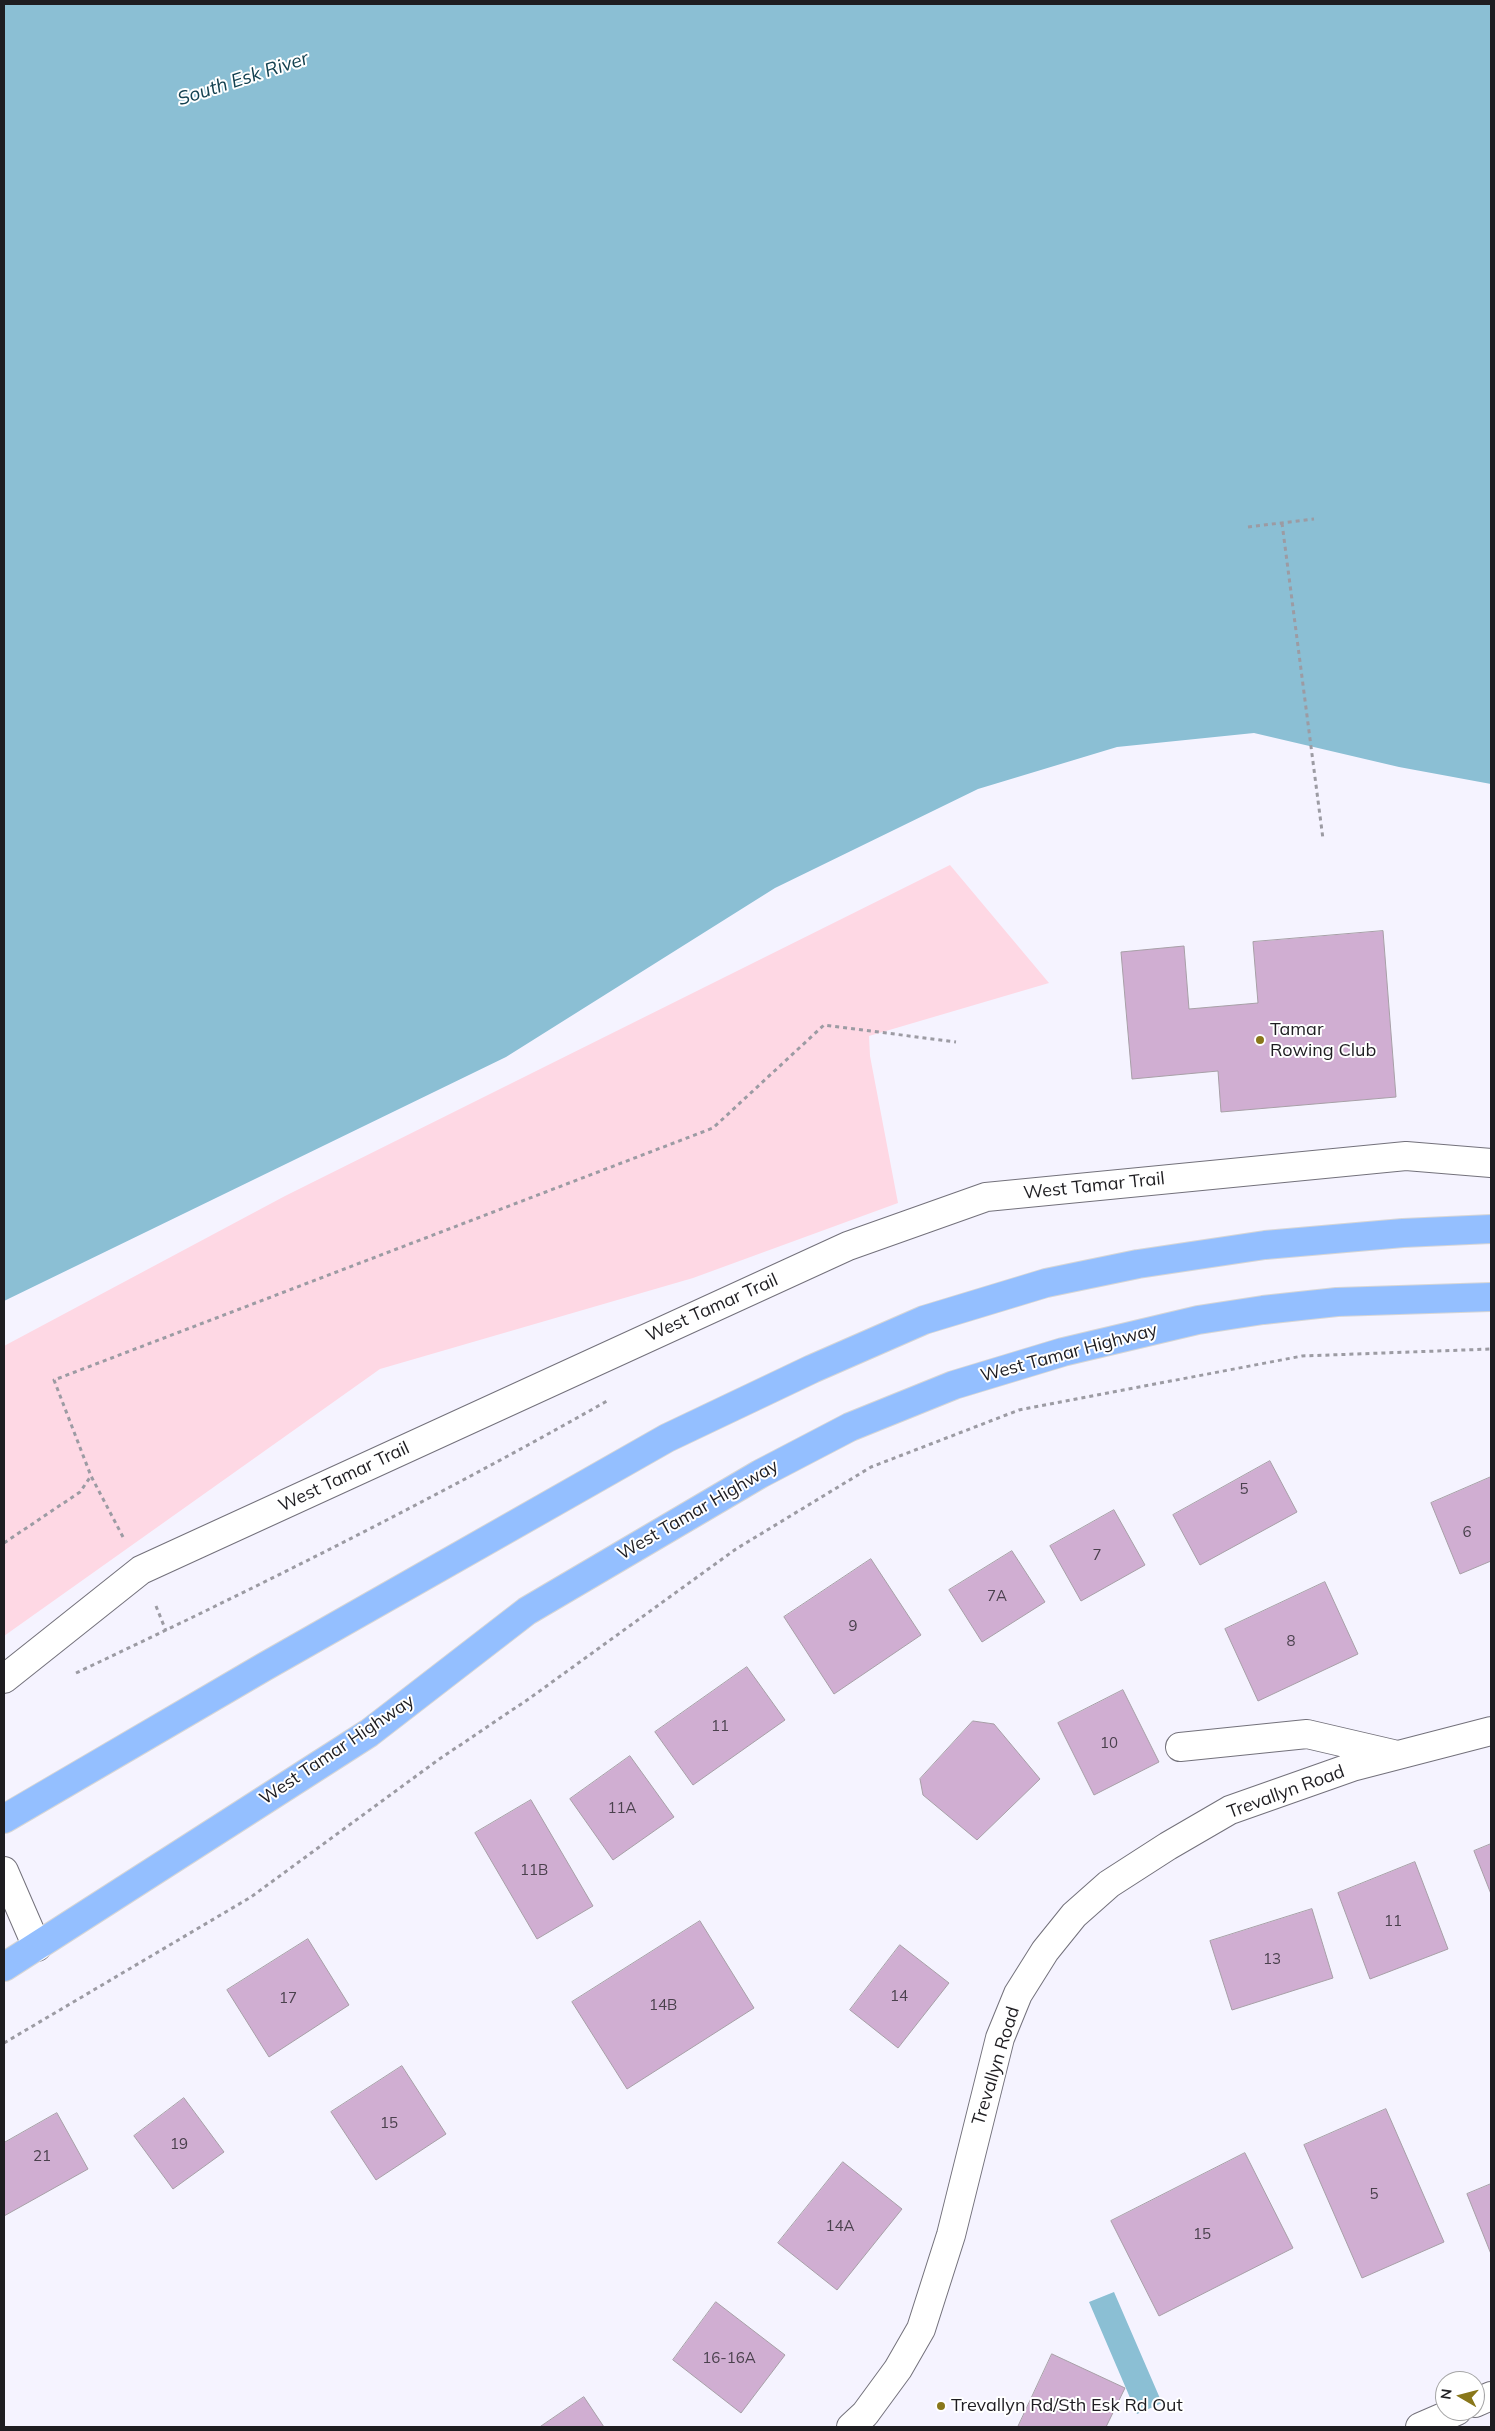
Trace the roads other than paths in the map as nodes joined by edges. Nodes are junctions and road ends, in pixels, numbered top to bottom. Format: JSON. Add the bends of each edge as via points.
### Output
{"nodes":[{"id":1,"x":1491,"y":1162,"type":"edge"},
{"id":2,"x":1491,"y":1229,"type":"edge"},
{"id":3,"x":1491,"y":1297,"type":"edge"},
{"id":4,"x":4,"y":1679,"type":"edge"},
{"id":5,"x":1491,"y":1731,"type":"edge"},
{"id":6,"x":1180,"y":1747,"type":"dead end"},
{"id":7,"x":1397,"y":1755,"type":"junction"},
{"id":8,"x":4,"y":1819,"type":"edge"},
{"id":9,"x":4,"y":1871,"type":"edge"},
{"id":10,"x":37,"y":1947,"type":"junction"},
{"id":11,"x":4,"y":1967,"type":"edge"},
{"id":12,"x":1435,"y":2421,"type":"edge"},
{"id":13,"x":851,"y":2427,"type":"edge"},
{"id":14,"x":1420,"y":2427,"type":"edge"}],
"edges":[{"from":1,"to":4,"type":"street","name":"West Tamar Trail","via":[[1406,1156],[986,1197],[848,1246],[141,1570]]},
{"from":2,"to":8,"type":"highway","via":[[1265,1245],[1138,1264],[1046,1283],[924,1320],[812,1368],[667,1438]]},
{"from":3,"to":10,"type":"highway","name":"West Tamar Highway","via":[[1337,1302],[1198,1320],[1062,1352],[954,1384],[850,1427],[744,1483],[527,1611],[368,1733]]},
{"from":5,"to":7,"type":"street","name":"Trevallyn Road"},
{"from":6,"to":7,"type":"street","via":[[1307,1734]]},
{"from":7,"to":13,"type":"street","name":"Trevallyn Road","via":[[1288,1788],[1230,1810],[1109,1884],[1074,1915],[1050,1944],[1018,1994],[1000,2038],[951,2235],[921,2329],[898,2368],[865,2414]]},
{"from":9,"to":10,"type":"street"},
{"from":10,"to":11,"type":"highway","name":"West Tamar Highway"},
{"from":12,"to":14,"type":"street"}]}
